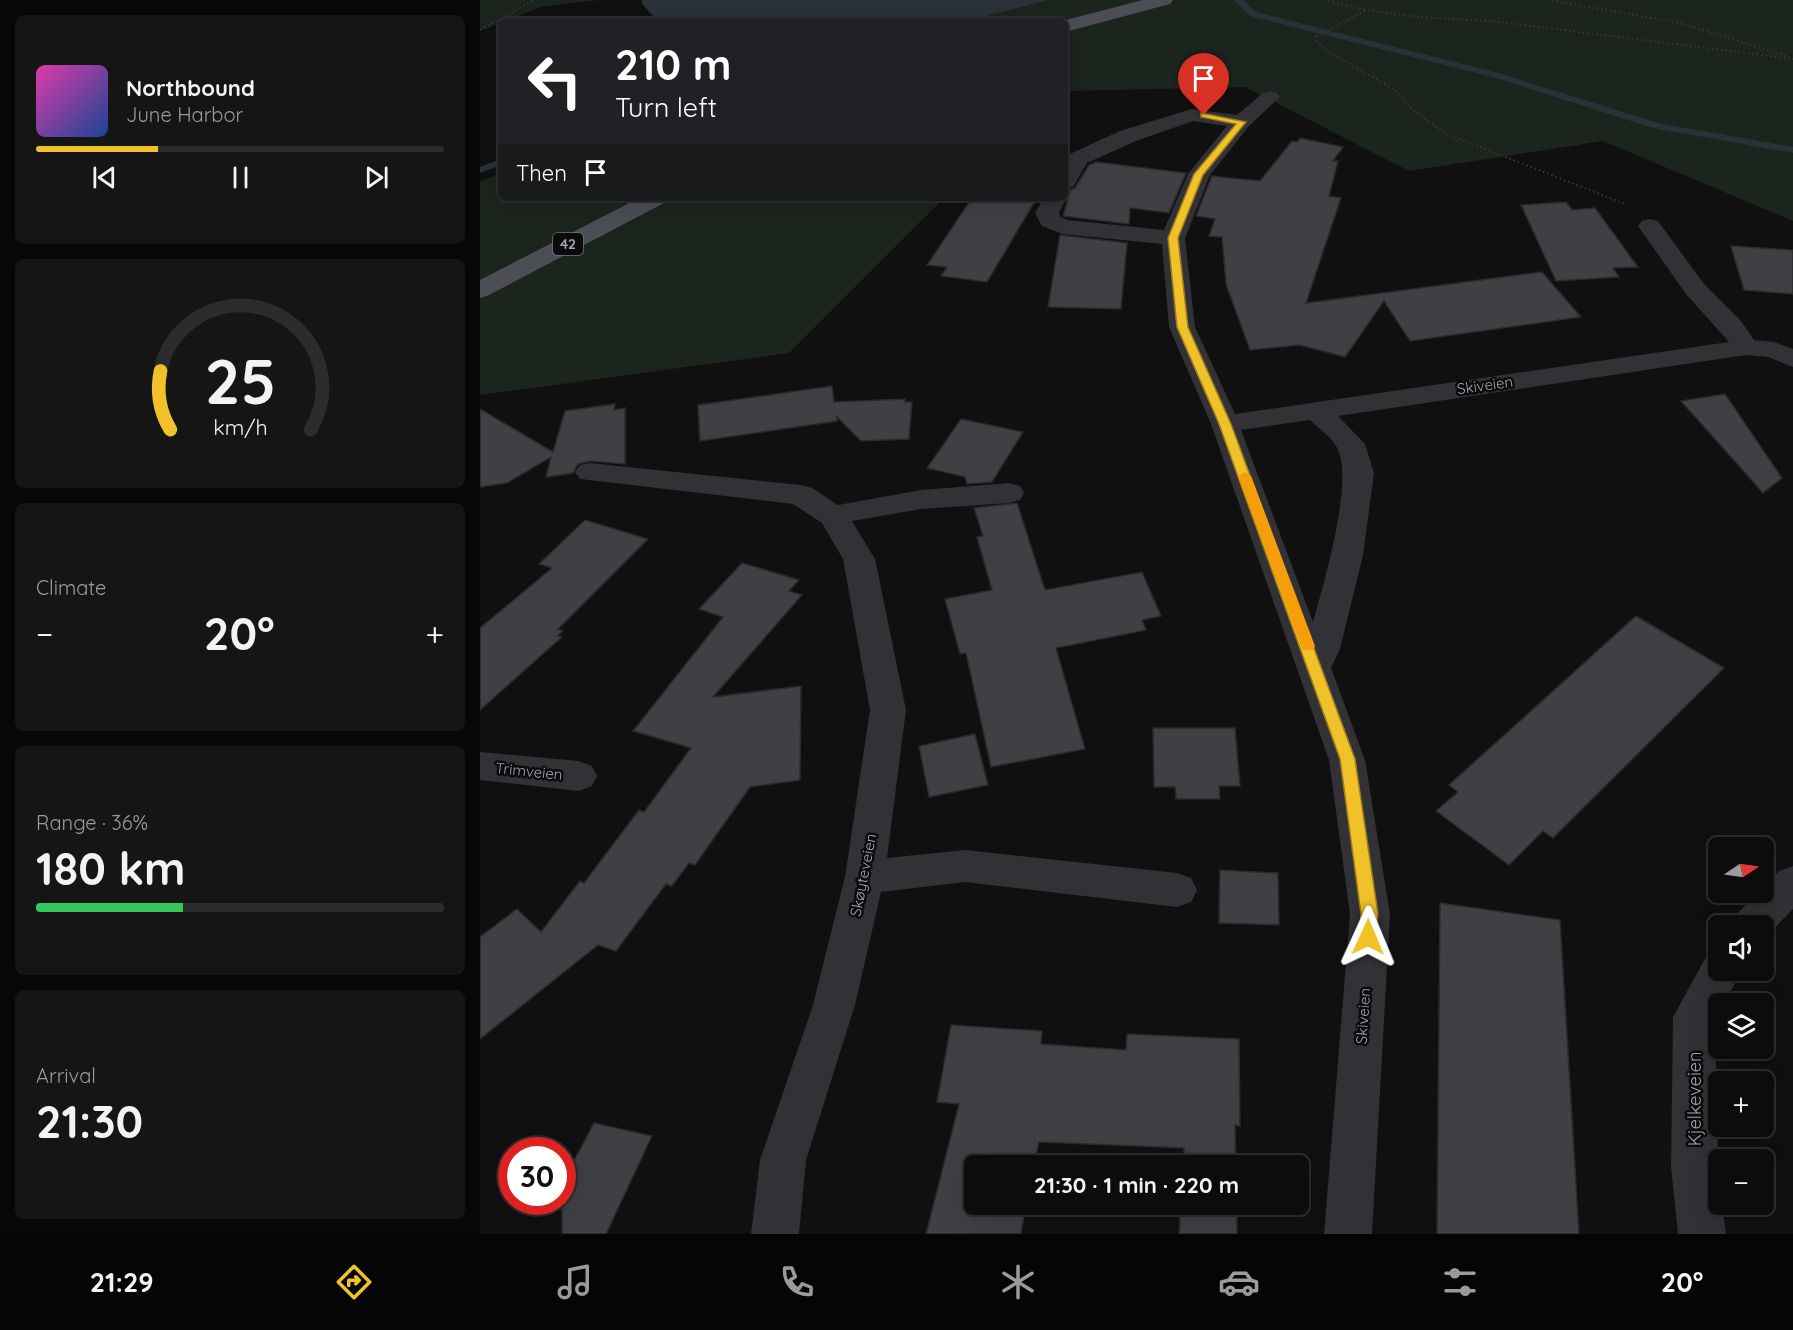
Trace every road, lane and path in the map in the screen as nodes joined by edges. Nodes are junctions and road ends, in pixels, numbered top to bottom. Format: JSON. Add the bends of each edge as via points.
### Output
{"nodes":[{"id":1,"x":534,"y":0,"type":"edge"},
{"id":2,"x":1164,"y":0,"type":"edge"},
{"id":3,"x":1324,"y":0,"type":"edge"},
{"id":4,"x":1548,"y":0,"type":"edge"},
{"id":5,"x":1366,"y":10,"type":"junction"},
{"id":6,"x":502,"y":18,"type":"edge"},
{"id":7,"x":498,"y":20,"type":"edge"},
{"id":8,"x":1068,"y":25,"type":"edge"},
{"id":9,"x":480,"y":30,"type":"edge"},
{"id":10,"x":1793,"y":59,"type":"edge"},
{"id":11,"x":1270,"y":97,"type":"dead end"},
{"id":12,"x":1242,"y":122,"type":"junction"},
{"id":13,"x":1068,"y":177,"type":"edge"},
{"id":14,"x":650,"y":201,"type":"edge"},
{"id":15,"x":1053,"y":201,"type":"edge"},
{"id":16,"x":1650,"y":226,"type":"joint"},
{"id":17,"x":1173,"y":238,"type":"junction"},
{"id":18,"x":480,"y":290,"type":"edge"},
{"id":19,"x":1746,"y":347,"type":"junction"},
{"id":20,"x":1793,"y":359,"type":"edge"},
{"id":21,"x":1316,"y":410,"type":"junction"},
{"id":22,"x":1225,"y":424,"type":"junction"},
{"id":23,"x":590,"y":472,"type":"dead end"},
{"id":24,"x":1009,"y":493,"type":"dead end"},
{"id":25,"x":834,"y":516,"type":"junction"},
{"id":26,"x":1315,"y":666,"type":"junction"},
{"id":27,"x":480,"y":766,"type":"edge"},
{"id":28,"x":579,"y":776,"type":"dead end"},
{"id":29,"x":865,"y":877,"type":"junction"},
{"id":30,"x":1793,"y":883,"type":"edge"},
{"id":31,"x":1178,"y":890,"type":"dead end"},
{"id":32,"x":1762,"y":915,"type":"edge"},
{"id":33,"x":1715,"y":981,"type":"edge"},
{"id":34,"x":776,"y":1234,"type":"edge"},
{"id":35,"x":1348,"y":1234,"type":"edge"},
{"id":36,"x":1702,"y":1234,"type":"edge"}],
"edges":[{"from":1,"to":6,"type":"path"},
{"from":2,"to":8,"type":"main road"},
{"from":3,"to":5,"type":"path"},
{"from":4,"to":10,"type":"path","via":[[1680,23]]},
{"from":5,"to":10,"type":"path","via":[[1491,21]]},
{"from":5,"to":16,"type":"path","via":[[1316,40],[1325,50],[1394,89],[1438,129],[1612,197],[1636,211]]},
{"from":7,"to":9,"type":"path"},
{"from":11,"to":12,"type":"street","name":"Skiveien"},
{"from":12,"to":13,"type":"street","via":[[1204,115],[1173,120],[1085,154]]},
{"from":12,"to":17,"type":"street","name":"Skiveien","via":[[1199,174]]},
{"from":14,"to":18,"type":"main road","number":"42"},
{"from":15,"to":17,"type":"street","via":[[1047,213],[1050,221],[1063,227]]},
{"from":16,"to":19,"type":"street","via":[[1695,289]]},
{"from":17,"to":22,"type":"street","name":"Skiveien","via":[[1182,327]]},
{"from":19,"to":20,"type":"street","name":"Skiveien","via":[[1774,351]]},
{"from":19,"to":21,"type":"street","name":"Skiveien"},
{"from":21,"to":22,"type":"street","name":"Skiveien"},
{"from":21,"to":26,"type":"street","via":[[1351,444],[1359,473],[1347,555]]},
{"from":22,"to":26,"type":"street","name":"Skiveien"},
{"from":23,"to":25,"type":"street","name":"Skøyteveien","via":[[801,495]]},
{"from":24,"to":25,"type":"street","via":[[933,496]]},
{"from":25,"to":29,"type":"street","name":"Skøyteveien","via":[[859,559],[888,710]]},
{"from":26,"to":35,"type":"street","name":"Skiveien","via":[[1347,759],[1370,914]]},
{"from":27,"to":28,"type":"street","name":"Trimveien"},
{"from":29,"to":31,"type":"street","via":[[964,866]]},
{"from":29,"to":34,"type":"street","name":"Skøyteveien","via":[[834,1005],[783,1160]]},
{"from":30,"to":32,"type":"street"},
{"from":33,"to":36,"type":"street","name":"Kjelkeveien","via":[[1694,1017],[1694,1167]]}]}
